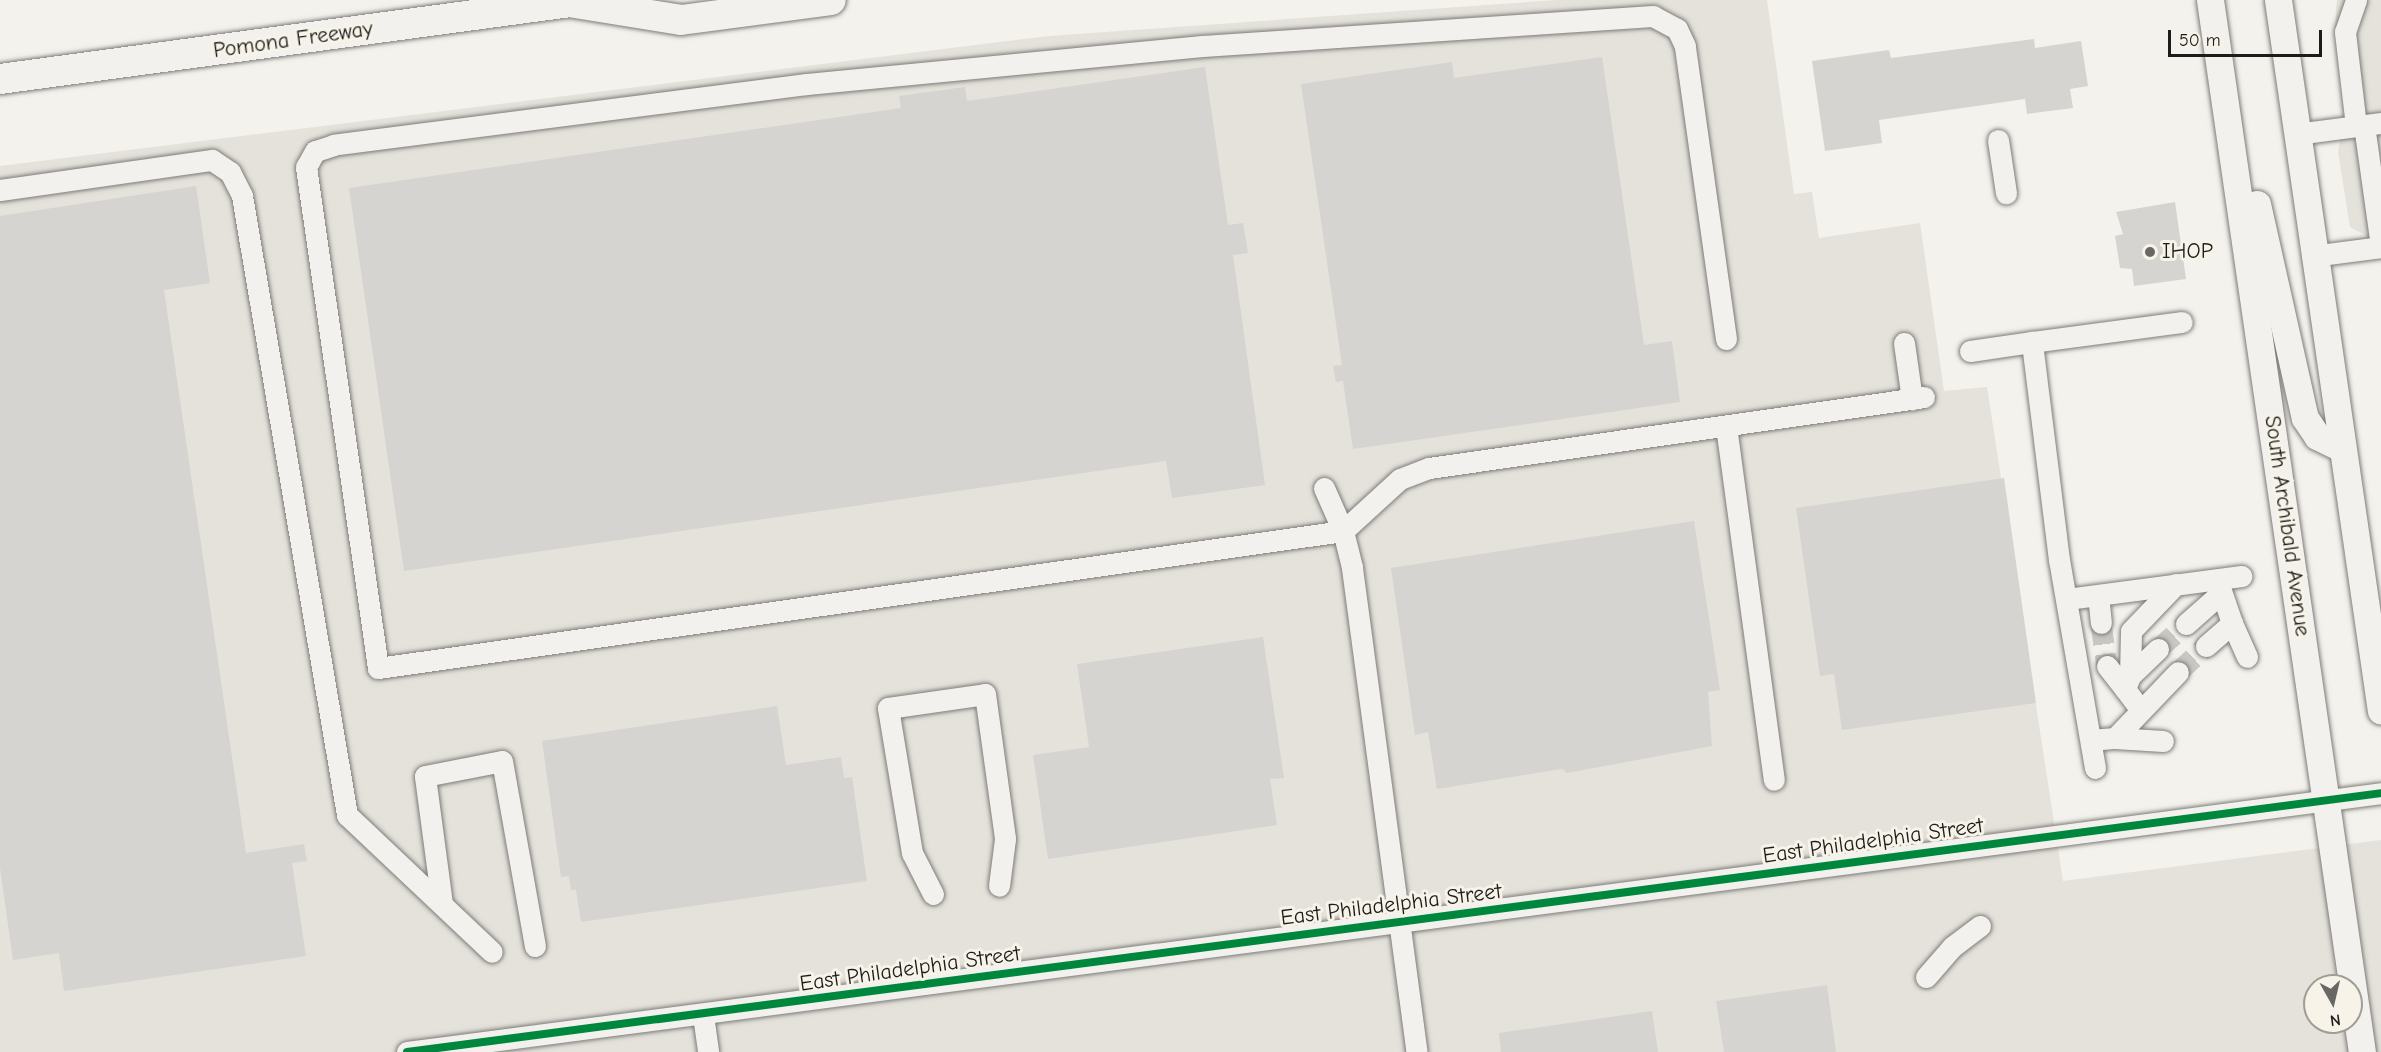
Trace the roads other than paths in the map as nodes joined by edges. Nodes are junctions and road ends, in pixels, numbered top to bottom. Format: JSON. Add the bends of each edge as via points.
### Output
{"nodes":[{"id":1,"x":831,"y":0,"type":"edge"},
{"id":2,"x":2210,"y":0,"type":"edge"},
{"id":3,"x":2278,"y":0,"type":"edge"},
{"id":4,"x":2356,"y":0,"type":"edge"},
{"id":5,"x":577,"y":1,"type":"edge"},
{"id":6,"x":0,"y":79,"type":"edge"},
{"id":7,"x":2367,"y":125,"type":"edge"},
{"id":8,"x":2229,"y":126,"type":"junction"},
{"id":9,"x":2296,"y":134,"type":"junction"},
{"id":10,"x":1998,"y":140,"type":"dead end"},
{"id":11,"x":0,"y":190,"type":"edge"},
{"id":12,"x":2006,"y":193,"type":"dead end"},
{"id":13,"x":2381,"y":246,"type":"edge"},
{"id":14,"x":2312,"y":256,"type":"junction"},
{"id":15,"x":2182,"y":322,"type":"dead end"},
{"id":16,"x":1726,"y":339,"type":"dead end"},
{"id":17,"x":2032,"y":342,"type":"junction"},
{"id":18,"x":1904,"y":343,"type":"dead end"},
{"id":19,"x":1970,"y":351,"type":"dead end"},
{"id":20,"x":1726,"y":426,"type":"junction"},
{"id":21,"x":2342,"y":448,"type":"junction"},
{"id":22,"x":1324,"y":488,"type":"dead end"},
{"id":23,"x":1343,"y":531,"type":"junction"},
{"id":24,"x":2241,"y":576,"type":"dead end"},
{"id":25,"x":2176,"y":585,"type":"junction"},
{"id":26,"x":2218,"y":587,"type":"junction"},
{"id":27,"x":2098,"y":595,"type":"junction"},
{"id":28,"x":2067,"y":599,"type":"junction"},
{"id":29,"x":2232,"y":622,"type":"junction"},
{"id":30,"x":2101,"y":623,"type":"tunnel mouth"},
{"id":31,"x":2186,"y":624,"type":"tunnel mouth"},
{"id":32,"x":2206,"y":646,"type":"tunnel mouth"},
{"id":33,"x":2158,"y":649,"type":"tunnel mouth"},
{"id":34,"x":2247,"y":657,"type":"dead end"},
{"id":35,"x":2107,"y":666,"type":"tunnel mouth"},
{"id":36,"x":2178,"y":672,"type":"tunnel mouth"},
{"id":37,"x":2127,"y":682,"type":"junction"},
{"id":38,"x":2140,"y":709,"type":"junction"},
{"id":39,"x":2381,"y":711,"type":"edge"},
{"id":40,"x":2115,"y":738,"type":"junction"},
{"id":41,"x":2091,"y":740,"type":"junction"},
{"id":42,"x":2163,"y":741,"type":"dead end"},
{"id":43,"x":2095,"y":768,"type":"dead end"},
{"id":44,"x":1774,"y":780,"type":"dead end"},
{"id":45,"x":2381,"y":793,"type":"edge"},
{"id":46,"x":2326,"y":801,"type":"junction"},
{"id":47,"x":999,"y":886,"type":"dead end"},
{"id":48,"x":933,"y":894,"type":"dead end"},
{"id":49,"x":442,"y":904,"type":"junction"},
{"id":50,"x":1398,"y":922,"type":"junction"},
{"id":51,"x":1980,"y":926,"type":"dead end"},
{"id":52,"x":535,"y":946,"type":"dead end"},
{"id":53,"x":492,"y":952,"type":"dead end"},
{"id":54,"x":1926,"y":977,"type":"dead end"},
{"id":55,"x":703,"y":1015,"type":"junction"},
{"id":56,"x":407,"y":1052,"type":"edge"},
{"id":57,"x":708,"y":1052,"type":"edge"},
{"id":58,"x":1417,"y":1052,"type":"edge"},
{"id":59,"x":2362,"y":1052,"type":"edge"}],
"edges":[{"from":1,"to":5,"type":"highway","name":"Pomona Freeway","via":[[681,20]]},
{"from":2,"to":8,"type":"main road","name":"South Archibald Avenue"},
{"from":3,"to":9,"type":"main road"},
{"from":4,"to":7,"type":"street","via":[[2351,4],[2345,32]]},
{"from":5,"to":6,"type":"highway","name":"Pomona Freeway"},
{"from":7,"to":9,"type":"street"},
{"from":7,"to":13,"type":"street"},
{"from":8,"to":21,"type":"main road","via":[[2258,206],[2305,418],[2317,436]]},
{"from":8,"to":46,"type":"main road","name":"South Archibald Avenue"},
{"from":9,"to":14,"type":"main road"},
{"from":10,"to":12,"type":"street"},
{"from":11,"to":49,"type":"street","via":[[212,160],[230,172],[242,196],[347,815]]},
{"from":13,"to":14,"type":"street"},
{"from":14,"to":21,"type":"main road"},
{"from":15,"to":17,"type":"street"},
{"from":16,"to":23,"type":"street","via":[[1685,46],[1677,29],[1653,16],[1202,46],[807,84],[334,145],[315,151],[306,167],[378,668]]},
{"from":17,"to":19,"type":"street"},
{"from":17,"to":28,"type":"street"},
{"from":18,"to":20,"type":"street","via":[[1918,398]]},
{"from":20,"to":23,"type":"street","via":[[1429,468],[1400,479]]},
{"from":20,"to":44,"type":"street"},
{"from":21,"to":39,"type":"main road"},
{"from":22,"to":23,"type":"street"},
{"from":23,"to":50,"type":"street","via":[[1352,568]]},
{"from":24,"to":26,"type":"street"},
{"from":25,"to":26,"type":"street"},
{"from":25,"to":27,"type":"street"},
{"from":25,"to":37,"type":"street","via":[[2131,631]]},
{"from":26,"to":29,"type":"street"},
{"from":26,"to":31,"type":"street"},
{"from":27,"to":28,"type":"street"},
{"from":27,"to":30,"type":"street"},
{"from":28,"to":41,"type":"street"},
{"from":29,"to":32,"type":"street"},
{"from":29,"to":34,"type":"street"},
{"from":33,"to":37,"type":"street"},
{"from":35,"to":37,"type":"street"},
{"from":36,"to":38,"type":"street"},
{"from":37,"to":38,"type":"street"},
{"from":38,"to":40,"type":"street"},
{"from":40,"to":41,"type":"street"},
{"from":40,"to":42,"type":"street"},
{"from":41,"to":43,"type":"street"},
{"from":45,"to":46,"type":"street","name":"East Philadelphia Street"},
{"from":46,"to":50,"type":"street","name":"East Philadelphia Street"},
{"from":46,"to":59,"type":"main road","name":"South Archibald Avenue"},
{"from":47,"to":48,"type":"street","via":[[1005,838],[985,694],[888,708],[912,853]]},
{"from":49,"to":52,"type":"street","via":[[425,776],[502,761]]},
{"from":49,"to":53,"type":"street"},
{"from":50,"to":55,"type":"street","name":"East Philadelphia Street"},
{"from":50,"to":58,"type":"street"},
{"from":51,"to":54,"type":"street","via":[[1952,947]]},
{"from":55,"to":56,"type":"street","name":"East Philadelphia Street"},
{"from":55,"to":57,"type":"street"}]}
